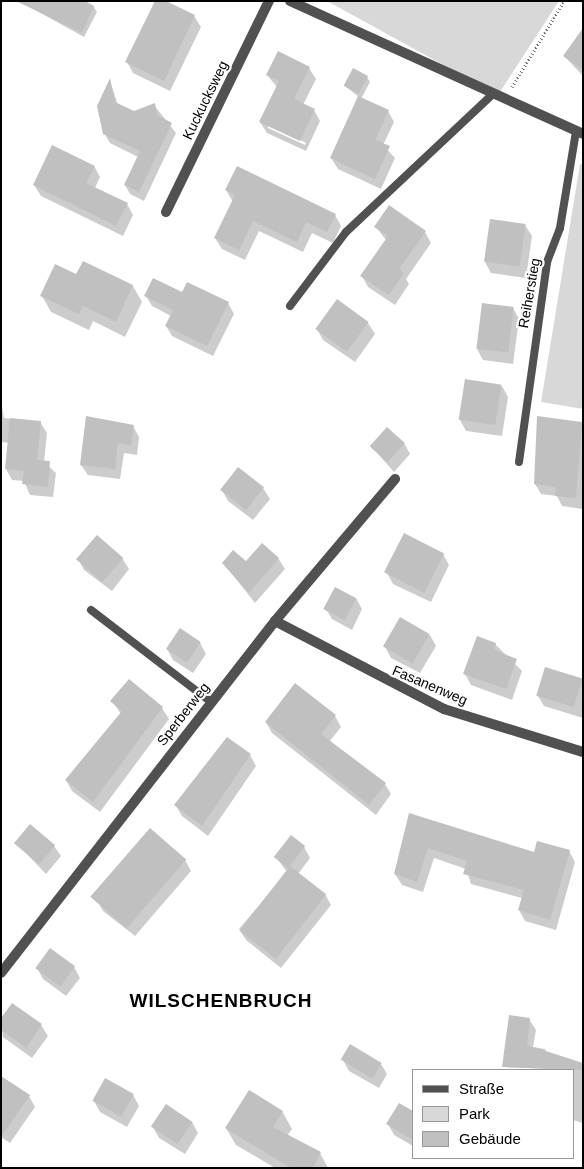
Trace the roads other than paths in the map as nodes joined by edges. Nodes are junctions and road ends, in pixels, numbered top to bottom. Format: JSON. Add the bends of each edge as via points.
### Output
{"nodes":[{"id":1,"x":269,"y":1,"type":"edge"},
{"id":2,"x":290,"y":1,"type":"edge"},
{"id":3,"x":494,"y":93,"type":"junction"},
{"id":4,"x":579,"y":132,"type":"edge"},
{"id":5,"x":166,"y":212,"type":"dead end"},
{"id":6,"x":290,"y":306,"type":"dead end"},
{"id":7,"x":519,"y":462,"type":"dead end"},
{"id":8,"x":395,"y":479,"type":"dead end"},
{"id":9,"x":91,"y":610,"type":"dead end"},
{"id":10,"x":275,"y":621,"type":"junction"},
{"id":11,"x":211,"y":702,"type":"junction"},
{"id":12,"x":583,"y":752,"type":"edge"},
{"id":13,"x":1,"y":973,"type":"edge"}],
"edges":[{"from":1,"to":5,"type":"street","name":"Kuckucksweg"},
{"from":2,"to":3,"type":"street","name":"Reiherstieg"},
{"from":3,"to":4,"type":"street","name":"Reiherstieg"},
{"from":3,"to":6,"type":"lane","via":[[346,232]]},
{"from":4,"to":7,"type":"lane","name":"Reiherstieg","via":[[560,228],[547,262]]},
{"from":8,"to":10,"type":"street","name":"Sperberweg"},
{"from":9,"to":11,"type":"lane"},
{"from":10,"to":11,"type":"street","name":"Sperberweg"},
{"from":10,"to":12,"type":"street","name":"Fasanenweg","via":[[444,709]]},
{"from":11,"to":13,"type":"street","name":"Sperberweg"}]}
